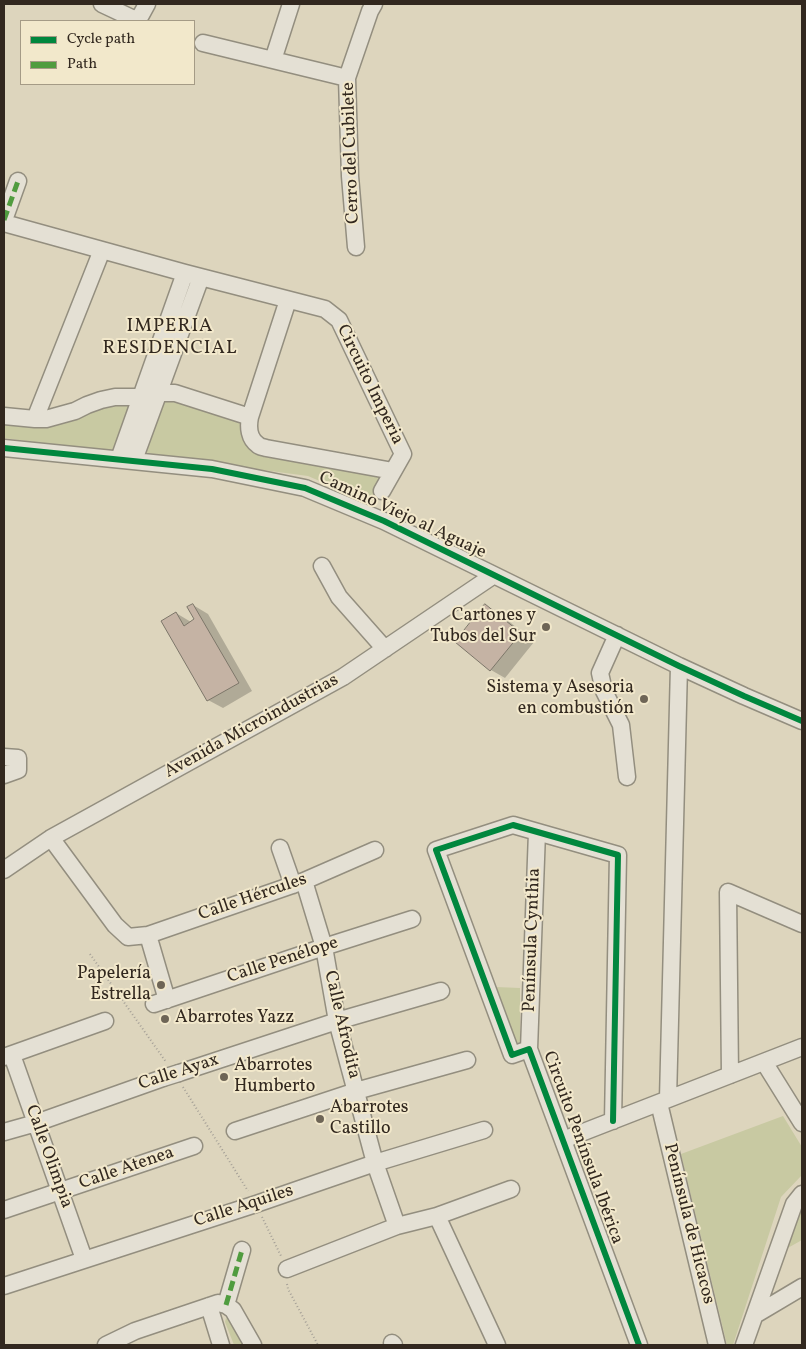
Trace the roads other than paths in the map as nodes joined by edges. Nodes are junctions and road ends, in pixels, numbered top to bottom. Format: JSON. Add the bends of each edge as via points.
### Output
{"nodes":[{"id":1,"x":102,"y":4,"type":"edge"},
{"id":2,"x":147,"y":4,"type":"edge"},
{"id":3,"x":291,"y":4,"type":"edge"},
{"id":4,"x":374,"y":4,"type":"edge"},
{"id":5,"x":203,"y":42,"type":"dead end"},
{"id":6,"x":274,"y":60,"type":"junction"},
{"id":7,"x":348,"y":78,"type":"junction"},
{"id":8,"x":18,"y":181,"type":"dead end"},
{"id":9,"x":4,"y":221,"type":"edge"},
{"id":10,"x":356,"y":246,"type":"dead end"},
{"id":11,"x":102,"y":250,"type":"junction"},
{"id":12,"x":185,"y":273,"type":"junction"},
{"id":13,"x":201,"y":277,"type":"junction"},
{"id":14,"x":288,"y":300,"type":"junction"},
{"id":15,"x":159,"y":393,"type":"junction"},
{"id":16,"x":140,"y":397,"type":"junction"},
{"id":17,"x":4,"y":416,"type":"edge"},
{"id":18,"x":250,"y":417,"type":"junction"},
{"id":19,"x":35,"y":420,"type":"junction"},
{"id":20,"x":133,"y":443,"type":"junction"},
{"id":21,"x":4,"y":448,"type":"edge"},
{"id":22,"x":127,"y":460,"type":"junction"},
{"id":23,"x":393,"y":471,"type":"junction"},
{"id":24,"x":382,"y":491,"type":"dead end"},
{"id":25,"x":322,"y":566,"type":"dead end"},
{"id":26,"x":494,"y":575,"type":"junction"},
{"id":27,"x":617,"y":635,"type":"junction"},
{"id":28,"x":385,"y":649,"type":"junction"},
{"id":29,"x":679,"y":666,"type":"junction"},
{"id":30,"x":802,"y":721,"type":"edge"},
{"id":31,"x":4,"y":757,"type":"edge"},
{"id":32,"x":4,"y":775,"type":"edge"},
{"id":33,"x":627,"y":777,"type":"dead end"},
{"id":34,"x":537,"y":832,"type":"junction"},
{"id":35,"x":51,"y":838,"type":"junction"},
{"id":36,"x":280,"y":848,"type":"dead end"},
{"id":37,"x":375,"y":850,"type":"dead end"},
{"id":38,"x":4,"y":870,"type":"edge"},
{"id":39,"x":298,"y":883,"type":"junction"},
{"id":40,"x":412,"y":919,"type":"dead end"},
{"id":41,"x":802,"y":924,"type":"edge"},
{"id":42,"x":148,"y":935,"type":"junction"},
{"id":43,"x":324,"y":947,"type":"junction"},
{"id":44,"x":441,"y":991,"type":"dead end"},
{"id":45,"x":105,"y":1021,"type":"dead end"},
{"id":46,"x":338,"y":1021,"type":"junction"},
{"id":47,"x":802,"y":1047,"type":"edge"},
{"id":48,"x":529,"y":1048,"type":"junction"},
{"id":49,"x":8,"y":1056,"type":"edge"},
{"id":50,"x":466,"y":1060,"type":"dead end"},
{"id":51,"x":764,"y":1062,"type":"junction"},
{"id":52,"x":730,"y":1075,"type":"junction"},
{"id":53,"x":356,"y":1091,"type":"junction"},
{"id":54,"x":664,"y":1101,"type":"junction"},
{"id":55,"x":612,"y":1121,"type":"junction"},
{"id":56,"x":36,"y":1123,"type":"junction"},
{"id":57,"x":802,"y":1123,"type":"edge"},
{"id":58,"x":484,"y":1130,"type":"dead end"},
{"id":59,"x":235,"y":1131,"type":"dead end"},
{"id":60,"x":4,"y":1132,"type":"edge"},
{"id":61,"x":563,"y":1140,"type":"junction"},
{"id":62,"x":194,"y":1146,"type":"dead end"},
{"id":63,"x":375,"y":1163,"type":"junction"},
{"id":64,"x":511,"y":1189,"type":"dead end"},
{"id":65,"x":60,"y":1191,"type":"junction"},
{"id":66,"x":802,"y":1194,"type":"edge"},
{"id":67,"x":4,"y":1210,"type":"edge"},
{"id":68,"x":437,"y":1216,"type":"junction"},
{"id":69,"x":397,"y":1226,"type":"junction"},
{"id":70,"x":242,"y":1250,"type":"dead end"},
{"id":71,"x":84,"y":1259,"type":"junction"},
{"id":72,"x":287,"y":1269,"type":"road end"},
{"id":73,"x":4,"y":1286,"type":"edge"},
{"id":74,"x":802,"y":1287,"type":"edge"},
{"id":75,"x":226,"y":1305,"type":"junction"},
{"id":76,"x":209,"y":1306,"type":"junction"},
{"id":77,"x":755,"y":1315,"type":"junction"},
{"id":78,"x":106,"y":1345,"type":"edge"},
{"id":79,"x":221,"y":1345,"type":"edge"},
{"id":80,"x":253,"y":1345,"type":"edge"},
{"id":81,"x":497,"y":1345,"type":"edge"},
{"id":82,"x":639,"y":1345,"type":"edge"},
{"id":83,"x":717,"y":1345,"type":"edge"},
{"id":84,"x":744,"y":1345,"type":"edge"}],
"edges":[{"from":1,"to":2,"type":"street","via":[[136,20]]},
{"from":3,"to":6,"type":"street"},
{"from":4,"to":7,"type":"street","name":"Cerro del Cubilete"},
{"from":5,"to":6,"type":"street"},
{"from":6,"to":7,"type":"street"},
{"from":7,"to":10,"type":"street","name":"Cerro del Cubilete","via":[[350,176]]},
{"from":8,"to":9,"type":"street"},
{"from":9,"to":11,"type":"street","name":"Circuito Imperia"},
{"from":11,"to":12,"type":"street","name":"Circuito Imperia"},
{"from":11,"to":19,"type":"street"},
{"from":12,"to":13,"type":"street","name":"Circuito Imperia"},
{"from":12,"to":16,"type":"street"},
{"from":13,"to":14,"type":"street","name":"Circuito Imperia"},
{"from":13,"to":15,"type":"street"},
{"from":14,"to":18,"type":"street","name":"Circuito Imperia"},
{"from":14,"to":23,"type":"street","name":"Circuito Imperia","via":[[324,309],[338,320],[403,454]]},
{"from":15,"to":16,"type":"street"},
{"from":15,"to":18,"type":"street","via":[[175,393]]},
{"from":15,"to":20,"type":"street"},
{"from":16,"to":19,"type":"street","via":[[101,400],[60,416]]},
{"from":16,"to":20,"type":"street"},
{"from":17,"to":19,"type":"street"},
{"from":18,"to":23,"type":"street","name":"Circuito Imperia","via":[[250,435],[257,445]]},
{"from":20,"to":22,"type":"street"},
{"from":21,"to":22,"type":"street","name":"Camino Viejo al Aguaje"},
{"from":22,"to":26,"type":"street","name":"Camino Viejo al Aguaje","via":[[212,469],[305,488],[384,521]]},
{"from":23,"to":24,"type":"street","name":"Circuito Imperia"},
{"from":25,"to":28,"type":"street","via":[[339,597]]},
{"from":26,"to":27,"type":"street","name":"Camino Viejo al Aguaje"},
{"from":26,"to":28,"type":"street","name":"Avenida Microindustrias"},
{"from":27,"to":29,"type":"street","name":"Camino Viejo al Aguaje"},
{"from":27,"to":33,"type":"street","via":[[600,673],[604,690],[621,724]]},
{"from":28,"to":35,"type":"street","name":"Avenida Microindustrias","via":[[343,677]]},
{"from":29,"to":30,"type":"street","name":"Camino Viejo al Aguaje"},
{"from":29,"to":54,"type":"street","name":"Península de Hicacos"},
{"from":31,"to":32,"type":"street","via":[[18,758],[18,770]]},
{"from":34,"to":48,"type":"street","name":"Península Cynthia"},
{"from":34,"to":48,"type":"street","name":"Circuito Península Ibérica","via":[[512,825],[436,850],[512,1055]]},
{"from":34,"to":55,"type":"street","name":"Circuito Península Ibérica","via":[[618,855]]},
{"from":35,"to":38,"type":"street","name":"Avenida Microindustrias"},
{"from":35,"to":42,"type":"street","name":"Calle Hércules","via":[[115,925],[128,937]]},
{"from":36,"to":39,"type":"street","name":"Calle Afrodita"},
{"from":37,"to":39,"type":"street","name":"Calle Hércules"},
{"from":39,"to":42,"type":"street","name":"Calle Hércules"},
{"from":39,"to":43,"type":"street","name":"Calle Afrodita"},
{"from":40,"to":43,"type":"street","name":"Calle Penélope"},
{"from":41,"to":52,"type":"street","via":[[728,892]]},
{"from":42,"to":43,"type":"street","name":"Calle Penélope","via":[[161,1002]]},
{"from":43,"to":46,"type":"street","name":"Calle Afrodita"},
{"from":44,"to":46,"type":"street","name":"Calle Ayax"},
{"from":45,"to":49,"type":"street"},
{"from":46,"to":53,"type":"street","name":"Calle Afrodita"},
{"from":46,"to":56,"type":"street","name":"Calle Ayax","bridge":true},
{"from":47,"to":51,"type":"street"},
{"from":48,"to":61,"type":"street","name":"Circuito Península Ibérica"},
{"from":49,"to":56,"type":"street","name":"Calle Olimpia"},
{"from":50,"to":53,"type":"street"},
{"from":51,"to":52,"type":"street"},
{"from":51,"to":57,"type":"street"},
{"from":52,"to":54,"type":"street"},
{"from":53,"to":59,"type":"street"},
{"from":53,"to":63,"type":"street","name":"Calle Afrodita"},
{"from":54,"to":55,"type":"street"},
{"from":54,"to":83,"type":"street","name":"Península de Hicacos"},
{"from":55,"to":61,"type":"street"},
{"from":56,"to":60,"type":"street","name":"Calle Ayax"},
{"from":56,"to":65,"type":"street","name":"Calle Olimpia"},
{"from":58,"to":63,"type":"street","name":"Calle Aquiles"},
{"from":61,"to":82,"type":"street","name":"Circuito Península Ibérica"},
{"from":62,"to":65,"type":"street","name":"Calle Atenea"},
{"from":63,"to":69,"type":"street","name":"Calle Afrodita"},
{"from":63,"to":71,"type":"street","name":"Calle Aquiles"},
{"from":64,"to":68,"type":"street"},
{"from":65,"to":67,"type":"street","name":"Calle Atenea"},
{"from":65,"to":71,"type":"street","name":"Calle Olimpia"},
{"from":66,"to":77,"type":"street","via":[[794,1204]]},
{"from":68,"to":69,"type":"street"},
{"from":68,"to":81,"type":"street"},
{"from":69,"to":72,"type":"street"},
{"from":70,"to":75,"type":"street"},
{"from":71,"to":73,"type":"street","name":"Calle Aquiles"},
{"from":74,"to":77,"type":"street"},
{"from":75,"to":76,"type":"street"},
{"from":75,"to":80,"type":"street","via":[[239,1318]]},
{"from":76,"to":78,"type":"street","via":[[135,1331]]},
{"from":76,"to":79,"type":"street"},
{"from":77,"to":84,"type":"street"}]}
